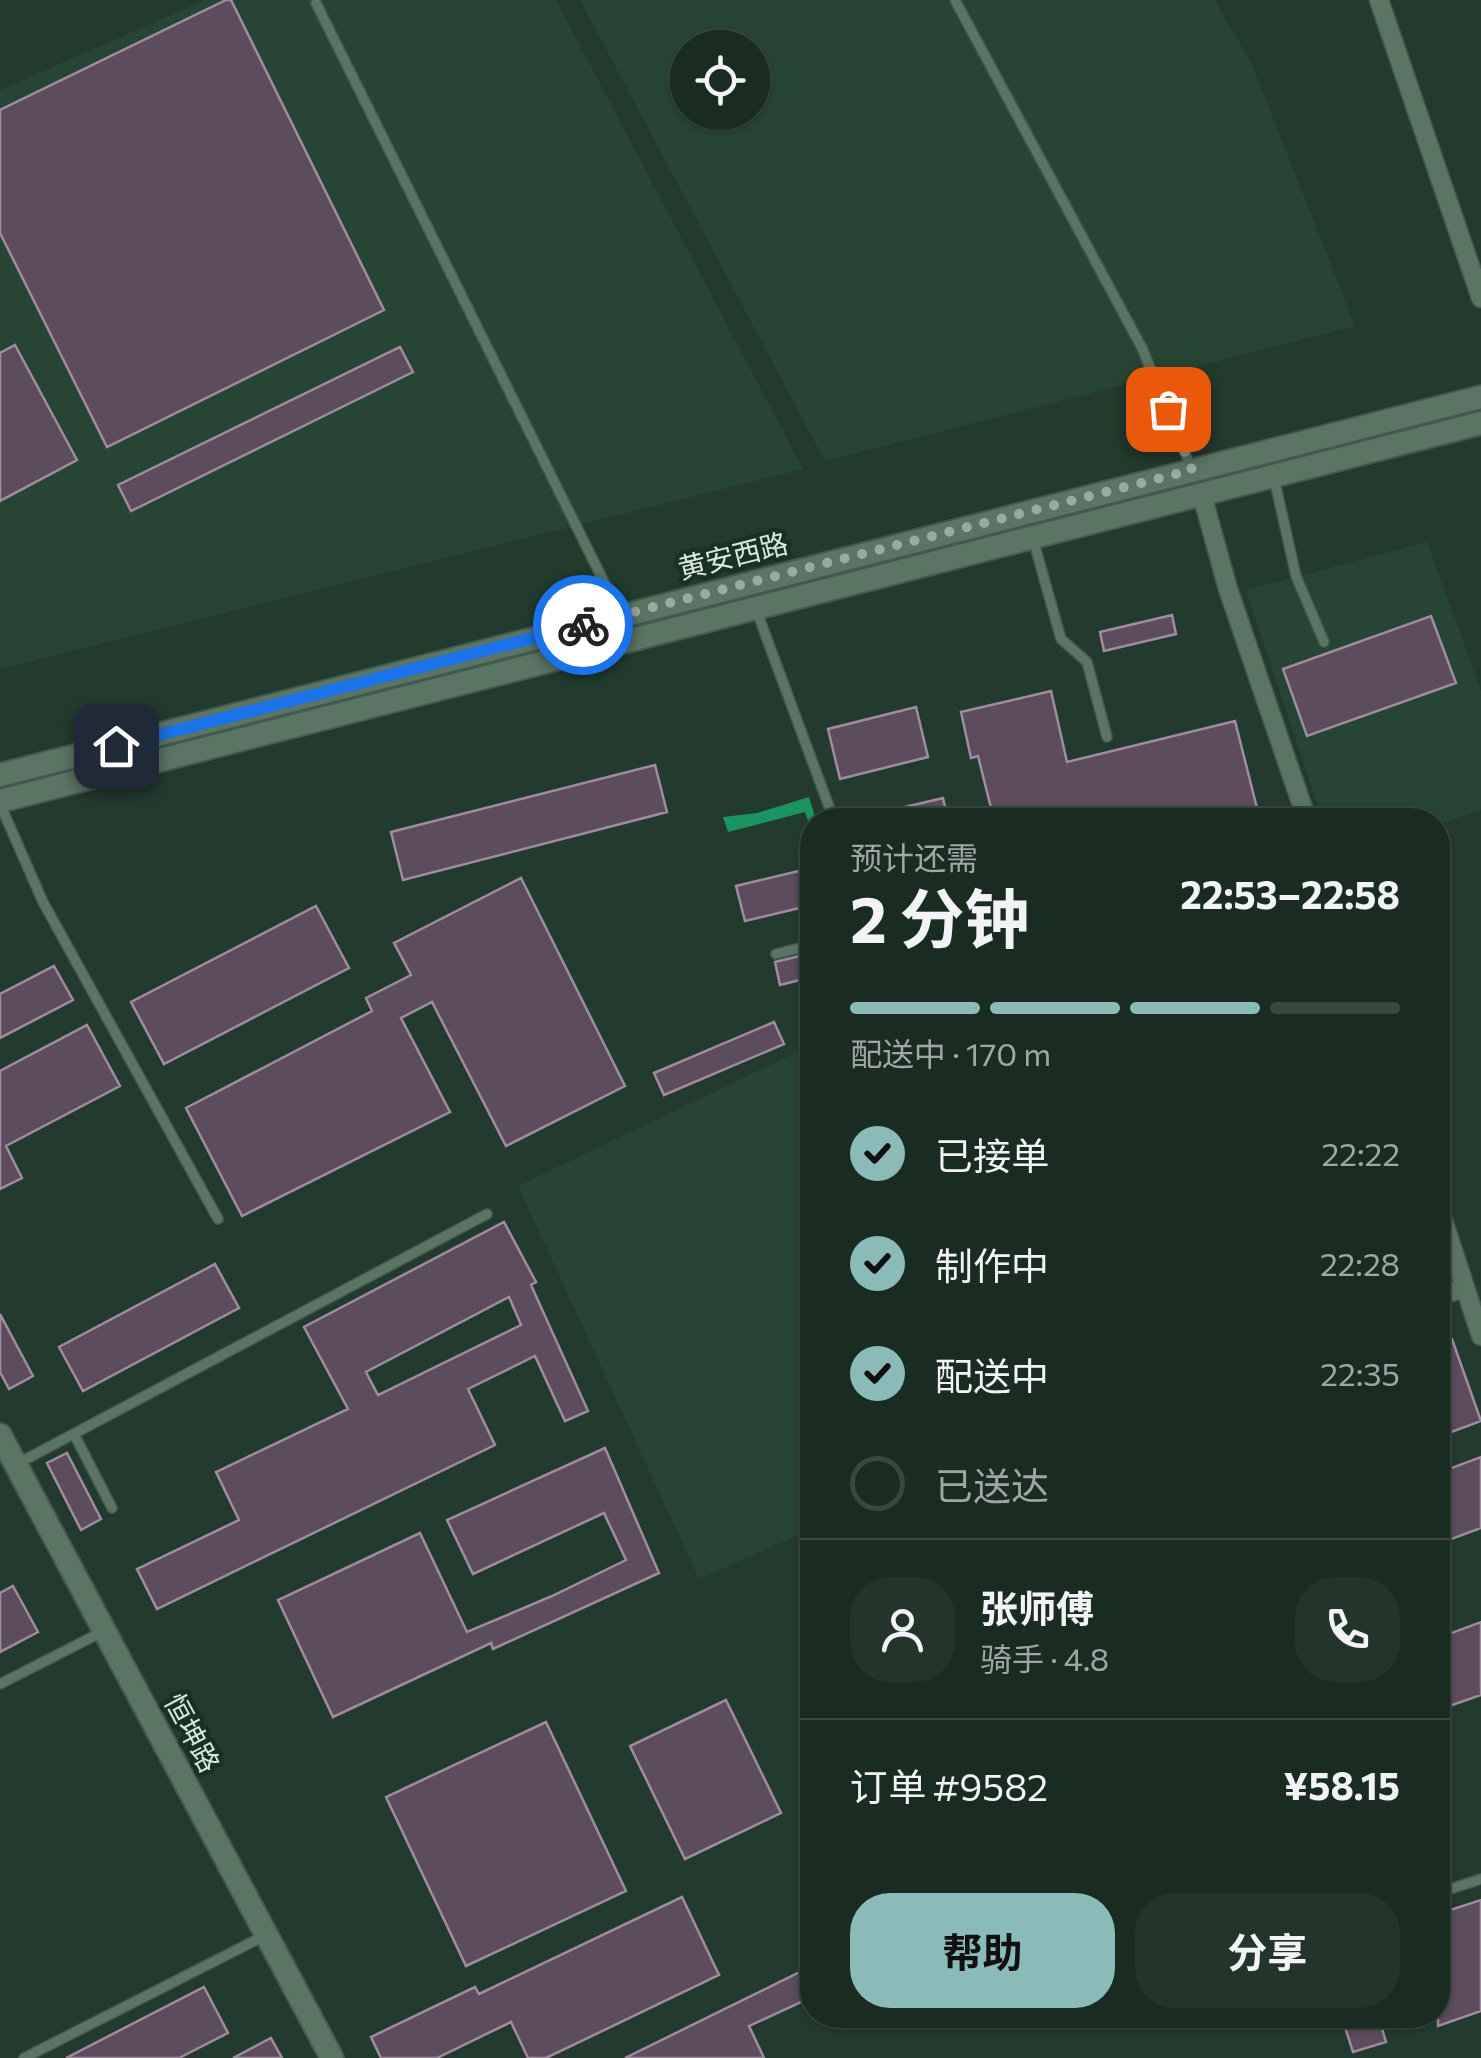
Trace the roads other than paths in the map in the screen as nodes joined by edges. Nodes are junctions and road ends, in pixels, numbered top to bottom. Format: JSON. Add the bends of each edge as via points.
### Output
{"nodes":[{"id":1,"x":955,"y":0,"type":"edge"},
{"id":2,"x":1379,"y":0,"type":"edge"},
{"id":3,"x":316,"y":3,"type":"dead end"},
{"id":4,"x":1481,"y":298,"type":"edge"},
{"id":5,"x":1481,"y":397,"type":"edge"},
{"id":6,"x":1481,"y":423,"type":"edge"},
{"id":7,"x":1192,"y":470,"type":"junction"},
{"id":8,"x":1274,"y":476,"type":"junction"},
{"id":9,"x":1202,"y":494,"type":"junction"},
{"id":10,"x":1033,"y":538,"type":"junction"},
{"id":11,"x":756,"y":608,"type":"junction"},
{"id":12,"x":620,"y":616,"type":"junction"},
{"id":13,"x":1324,"y":642,"type":"dead end"},
{"id":14,"x":1107,"y":738,"type":"dead end"},
{"id":15,"x":0,"y":775,"type":"edge"},
{"id":16,"x":0,"y":802,"type":"edge"},
{"id":17,"x":830,"y":808,"type":"edge"},
{"id":18,"x":1303,"y":808,"type":"edge"},
{"id":19,"x":800,"y":948,"type":"edge"},
{"id":20,"x":776,"y":954,"type":"dead end"},
{"id":21,"x":487,"y":1214,"type":"dead end"},
{"id":22,"x":218,"y":1219,"type":"dead end"},
{"id":23,"x":1450,"y":1241,"type":"edge"},
{"id":24,"x":1465,"y":1287,"type":"junction"},
{"id":25,"x":1450,"y":1293,"type":"edge"},
{"id":26,"x":1481,"y":1336,"type":"edge"},
{"id":27,"x":74,"y":1434,"type":"junction"},
{"id":28,"x":0,"y":1435,"type":"edge"},
{"id":29,"x":16,"y":1464,"type":"junction"},
{"id":30,"x":112,"y":1508,"type":"dead end"},
{"id":31,"x":104,"y":1631,"type":"junction"},
{"id":32,"x":0,"y":1684,"type":"edge"},
{"id":33,"x":1481,"y":1879,"type":"edge"},
{"id":34,"x":1450,"y":1889,"type":"edge"},
{"id":35,"x":266,"y":1936,"type":"junction"},
{"id":36,"x":24,"y":2058,"type":"edge"},
{"id":37,"x":332,"y":2058,"type":"edge"}],
"edges":[{"from":1,"to":7,"type":"lane","via":[[1142,348]]},
{"from":2,"to":4,"type":"street"},
{"from":3,"to":12,"type":"lane"},
{"from":5,"to":7,"type":"street","name":"黄安西路"},
{"from":6,"to":8,"type":"street","name":"黄安西路"},
{"from":7,"to":12,"type":"street","name":"黄安西路"},
{"from":8,"to":9,"type":"street","name":"黄安西路"},
{"from":8,"to":13,"type":"lane","via":[[1296,576]]},
{"from":9,"to":10,"type":"street","name":"黄安西路"},
{"from":9,"to":18,"type":"street"},
{"from":10,"to":11,"type":"street","name":"黄安西路"},
{"from":10,"to":14,"type":"lane","via":[[1061,640],[1087,662]]},
{"from":11,"to":16,"type":"street","name":"黄安西路"},
{"from":11,"to":17,"type":"lane"},
{"from":12,"to":15,"type":"street","name":"黄安西路"},
{"from":16,"to":22,"type":"lane","via":[[43,902]]},
{"from":19,"to":20,"type":"lane"},
{"from":21,"to":27,"type":"lane"},
{"from":23,"to":24,"type":"street"},
{"from":24,"to":25,"type":"street"},
{"from":24,"to":26,"type":"street"},
{"from":27,"to":29,"type":"lane"},
{"from":27,"to":30,"type":"lane"},
{"from":28,"to":29,"type":"street","name":"恒坤路"},
{"from":29,"to":31,"type":"street","name":"恒坤路"},
{"from":31,"to":32,"type":"lane"},
{"from":31,"to":35,"type":"street","name":"恒坤路"},
{"from":33,"to":34,"type":"lane"},
{"from":35,"to":36,"type":"lane"},
{"from":35,"to":37,"type":"street","name":"恒坤路"}]}
